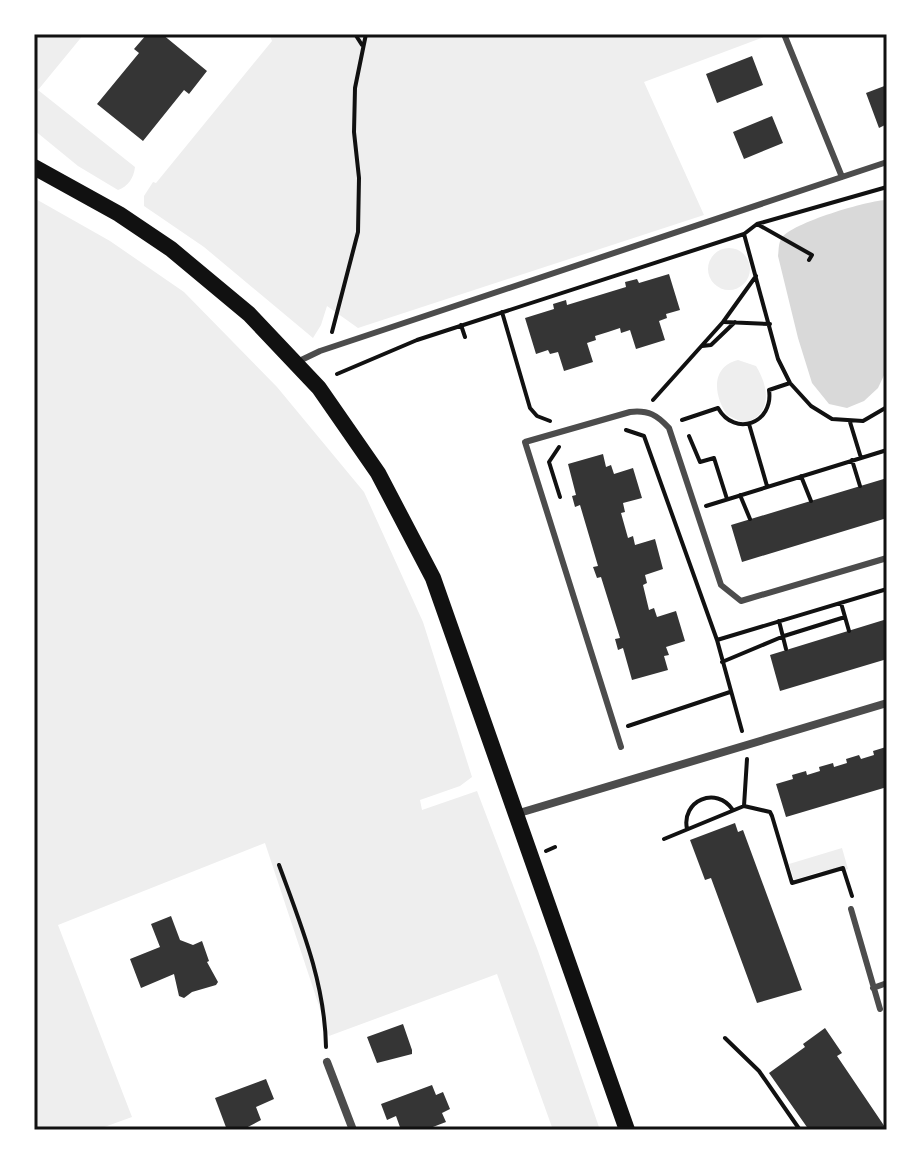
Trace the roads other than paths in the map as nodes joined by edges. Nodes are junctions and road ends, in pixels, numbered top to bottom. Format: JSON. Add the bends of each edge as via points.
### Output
{"nodes":[{"id":1,"x":784,"y":34,"type":"edge"},
{"id":2,"x":887,"y":162,"type":"edge"},
{"id":3,"x":34,"y":167,"type":"edge"},
{"id":4,"x":842,"y":177,"type":"junction"},
{"id":5,"x":297,"y":362,"type":"junction"},
{"id":6,"x":887,"y":558,"type":"edge"},
{"id":7,"x":887,"y":703,"type":"edge"},
{"id":8,"x":621,"y":747,"type":"road end"},
{"id":9,"x":514,"y":815,"type":"junction"},
{"id":10,"x":851,"y":909,"type":"road end"},
{"id":11,"x":887,"y":983,"type":"edge"},
{"id":12,"x":873,"y":988,"type":"junction"},
{"id":13,"x":880,"y":1009,"type":"dead end"},
{"id":14,"x":327,"y":1062,"type":"road end"},
{"id":15,"x":353,"y":1130,"type":"edge"},
{"id":16,"x":627,"y":1130,"type":"edge"}],
"edges":[{"from":1,"to":4,"type":"lane"},
{"from":2,"to":4,"type":"lane"},
{"from":3,"to":5,"type":"main road","via":[[171,249]]},
{"from":4,"to":5,"type":"lane"},
{"from":5,"to":9,"type":"main road","via":[[378,473],[433,578]]},
{"from":6,"to":8,"type":"lane","via":[[741,601],[721,585],[669,428],[658,416],[644,411],[525,442]]},
{"from":7,"to":9,"type":"street"},
{"from":9,"to":16,"type":"main road"},
{"from":10,"to":12,"type":"lane"},
{"from":11,"to":12,"type":"lane"},
{"from":12,"to":13,"type":"lane"},
{"from":14,"to":15,"type":"street"}]}
